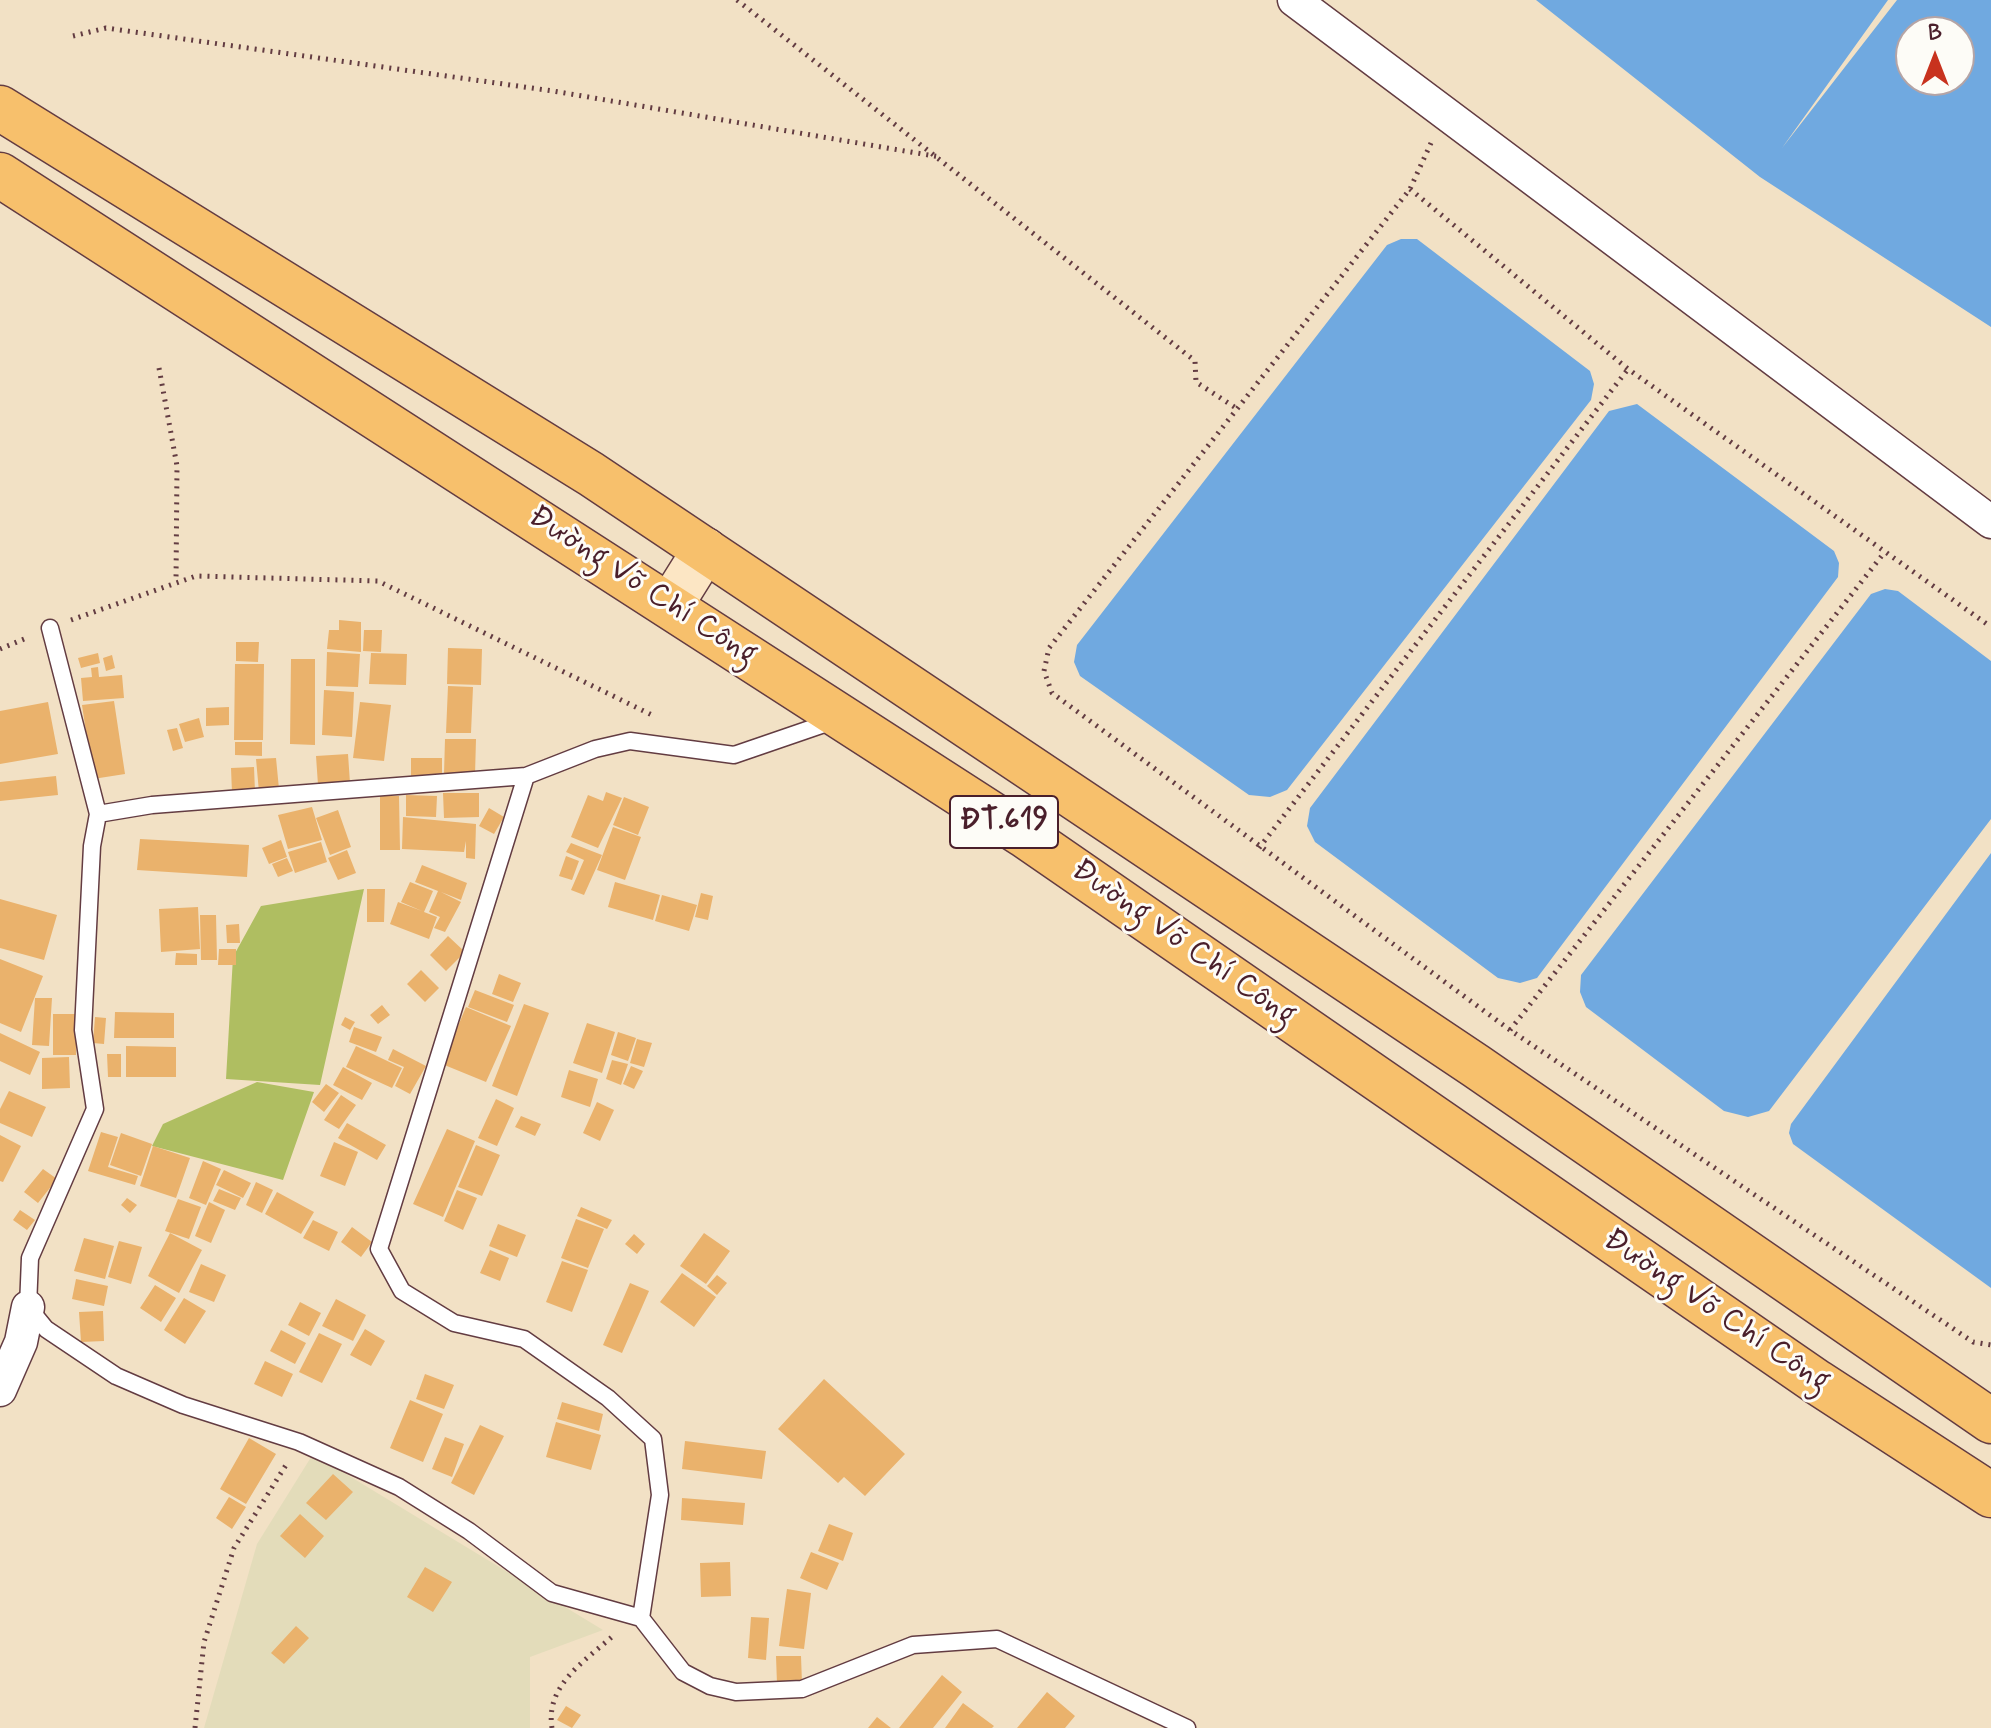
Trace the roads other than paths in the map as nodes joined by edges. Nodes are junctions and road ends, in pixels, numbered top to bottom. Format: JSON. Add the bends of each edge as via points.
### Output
{"nodes":[{"id":1,"x":1294,"y":0,"type":"edge"},
{"id":2,"x":0,"y":108,"type":"edge"},
{"id":3,"x":0,"y":175,"type":"edge"},
{"id":4,"x":1991,"y":522,"type":"edge"},
{"id":5,"x":705,"y":550,"type":"junction"},
{"id":6,"x":670,"y":606,"type":"junction"},
{"id":7,"x":50,"y":628,"type":"road end"},
{"id":8,"x":844,"y":718,"type":"junction"},
{"id":9,"x":526,"y":776,"type":"junction"},
{"id":10,"x":98,"y":814,"type":"junction"},
{"id":11,"x":28,"y":1307,"type":"junction"},
{"id":12,"x":0,"y":1390,"type":"edge"},
{"id":13,"x":1991,"y":1421,"type":"edge"},
{"id":14,"x":1991,"y":1495,"type":"edge"},
{"id":15,"x":641,"y":1618,"type":"junction"},
{"id":16,"x":1187,"y":1728,"type":"edge"}],
"edges":[{"from":1,"to":4,"type":"street"},
{"from":2,"to":5,"type":"main road","name":"Đường Võ Chí Công","number":"ĐT.619"},
{"from":3,"to":6,"type":"main road","name":"Đường Võ Chí Công","number":"ĐT.619"},
{"from":5,"to":6,"type":"main road"},
{"from":5,"to":13,"type":"main road","name":"Đường Võ Chí Công","number":"ĐT.619","via":[[1463,1057]]},
{"from":6,"to":8,"type":"main road","name":"Đường Võ Chí Công","number":"ĐT.619"},
{"from":7,"to":10,"type":"lane"},
{"from":8,"to":9,"type":"lane","via":[[734,755],[630,741]]},
{"from":8,"to":14,"type":"main road","name":"Đường Võ Chí Công","number":"ĐT.619","via":[[1024,835],[1791,1364]]},
{"from":9,"to":10,"type":"lane","via":[[152,805]]},
{"from":9,"to":15,"type":"lane","via":[[379,1249],[402,1291],[454,1323],[524,1339],[608,1398],[653,1439],[660,1495]]},
{"from":10,"to":11,"type":"lane","via":[[83,1030],[95,1109],[30,1258]]},
{"from":11,"to":12,"type":"street","via":[[21,1342]]},
{"from":11,"to":15,"type":"lane","via":[[46,1329],[116,1376],[183,1405],[299,1442],[399,1487],[552,1593]]},
{"from":15,"to":16,"type":"lane","via":[[683,1672],[723,1689],[802,1689],[913,1645],[997,1639]]}]}
